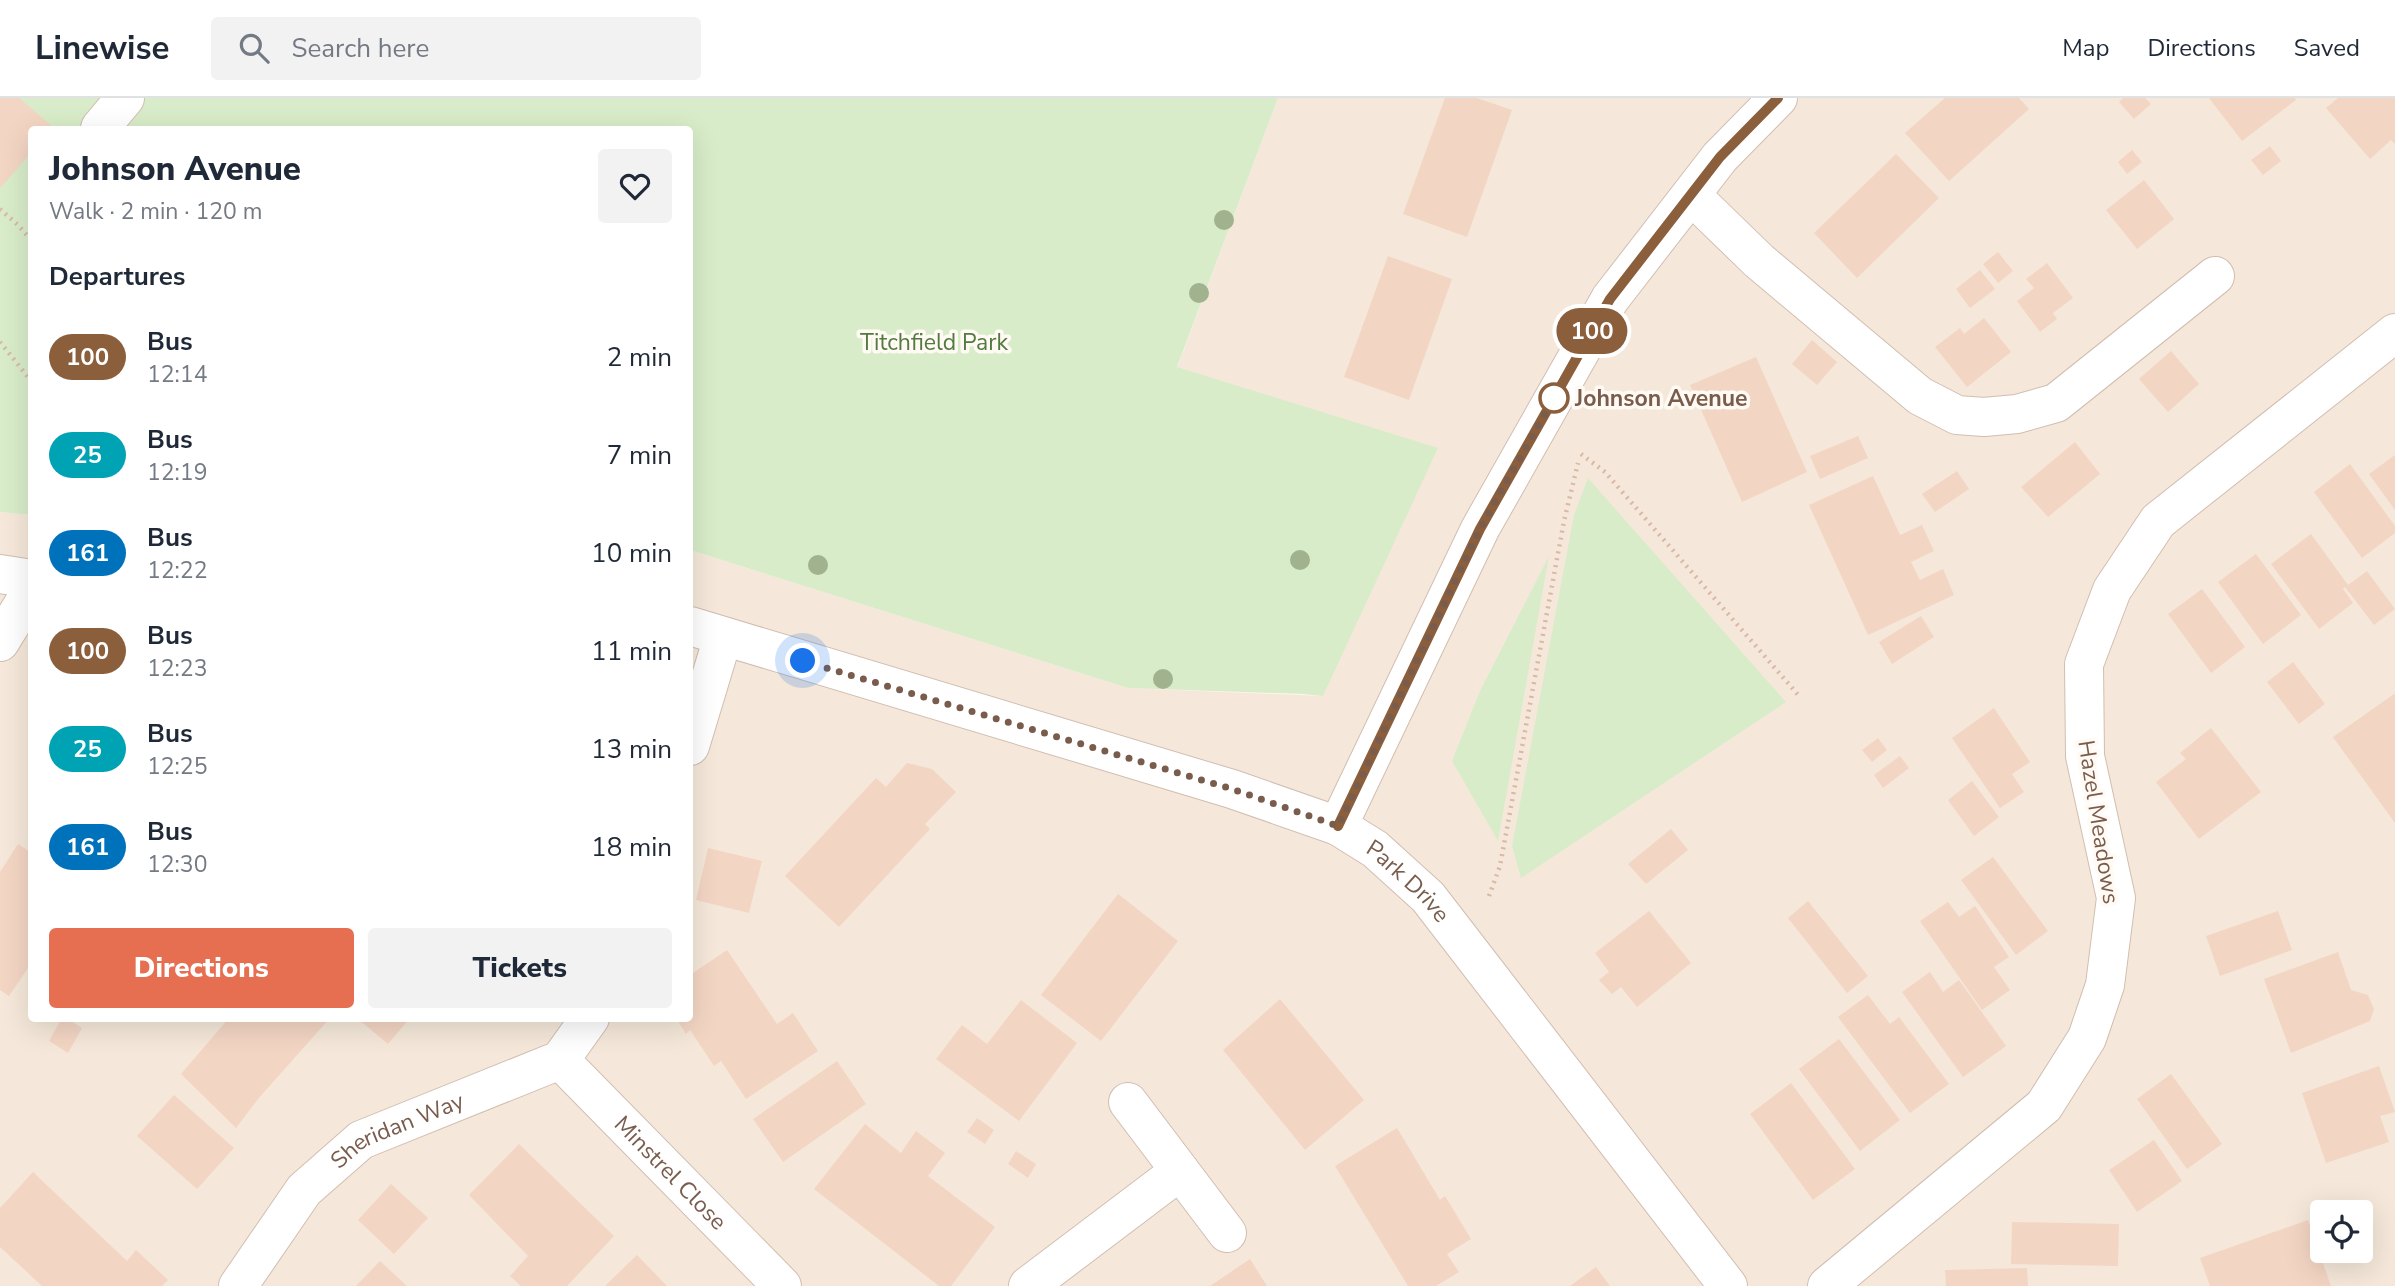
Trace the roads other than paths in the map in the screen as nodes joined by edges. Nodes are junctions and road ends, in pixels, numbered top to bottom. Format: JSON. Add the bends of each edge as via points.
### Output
{"nodes":[{"id":1,"x":125,"y":98,"type":"edge"},
{"id":2,"x":1778,"y":98,"type":"edge"},
{"id":3,"x":102,"y":126,"type":"edge"},
{"id":4,"x":1691,"y":195,"type":"junction"},
{"id":5,"x":2215,"y":276,"type":"dead end"},
{"id":6,"x":2395,"y":332,"type":"edge"},
{"id":7,"x":0,"y":574,"type":"edge"},
{"id":8,"x":28,"y":578,"type":"edge"},
{"id":9,"x":28,"y":596,"type":"edge"},
{"id":10,"x":706,"y":632,"type":"edge"},
{"id":11,"x":0,"y":642,"type":"edge"},
{"id":12,"x":693,"y":725,"type":"edge"},
{"id":13,"x":1338,"y":826,"type":"junction"},
{"id":14,"x":587,"y":1022,"type":"edge"},
{"id":15,"x":560,"y":1060,"type":"junction"},
{"id":16,"x":1128,"y":1102,"type":"dead end"},
{"id":17,"x":1180,"y":1171,"type":"junction"},
{"id":18,"x":1227,"y":1233,"type":"dead end"},
{"id":19,"x":238,"y":1286,"type":"edge"},
{"id":20,"x":782,"y":1286,"type":"edge"},
{"id":21,"x":1028,"y":1286,"type":"edge"},
{"id":22,"x":1728,"y":1286,"type":"edge"},
{"id":23,"x":1828,"y":1286,"type":"edge"}],
"edges":[{"from":1,"to":3,"type":"street"},
{"from":2,"to":4,"type":"street","via":[[1720,157]]},
{"from":4,"to":5,"type":"street","via":[[1759,261],[1920,396],[1957,415],[2017,414],[2056,403]]},
{"from":4,"to":13,"type":"street","via":[[1610,299],[1487,518]]},
{"from":6,"to":23,"type":"street","name":"Hazel Meadows","via":[[2158,521],[2112,590],[2084,664],[2085,756],[2116,898],[2105,985],[2087,1038],[2043,1106]]},
{"from":7,"to":8,"type":"street"},
{"from":9,"to":11,"type":"street"},
{"from":10,"to":12,"type":"street"},
{"from":10,"to":13,"type":"street","name":"Park Drive","via":[[1232,789]]},
{"from":13,"to":22,"type":"street","name":"Park Drive","via":[[1375,849],[1428,897]]},
{"from":14,"to":15,"type":"street"},
{"from":15,"to":19,"type":"street","name":"Sheridan Way","via":[[361,1140],[303,1189]]},
{"from":15,"to":20,"type":"street","name":"Minstrel Close"},
{"from":16,"to":17,"type":"street"},
{"from":17,"to":18,"type":"street"},
{"from":17,"to":21,"type":"street"}]}
